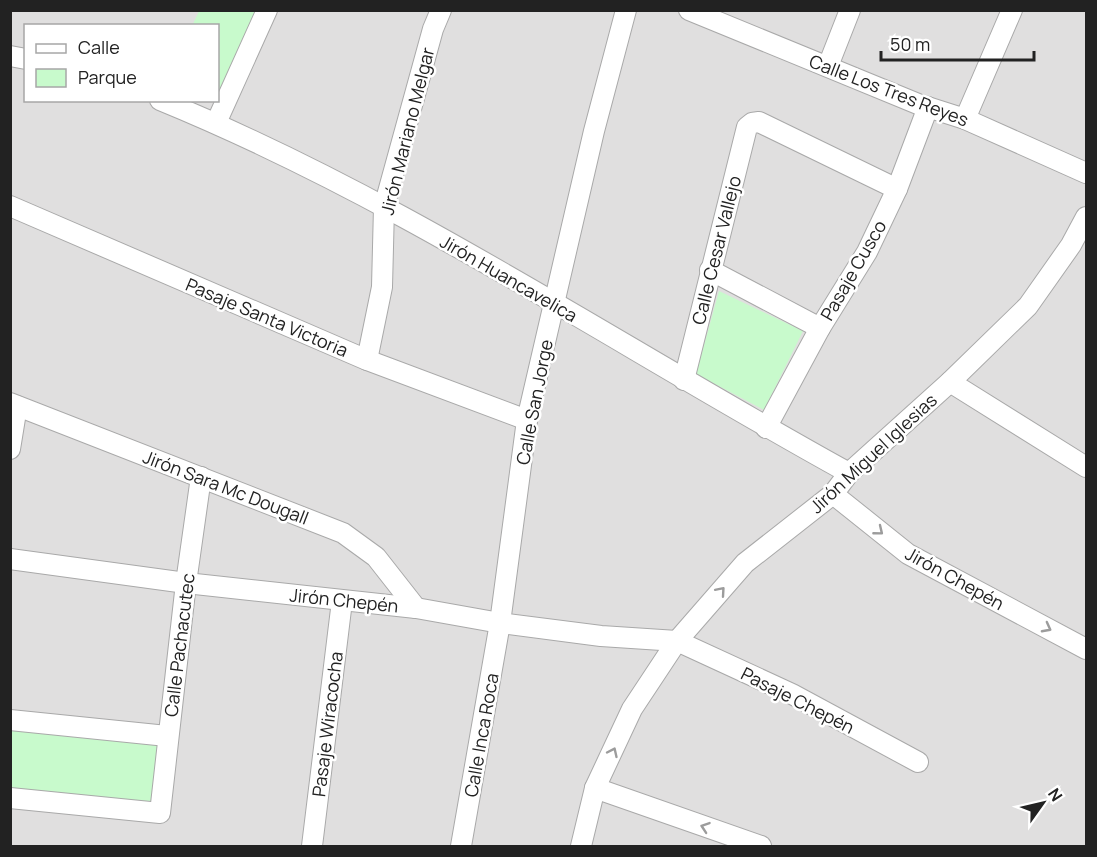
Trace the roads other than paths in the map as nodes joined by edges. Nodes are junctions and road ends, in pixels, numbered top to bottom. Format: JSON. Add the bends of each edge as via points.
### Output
{"nodes":[{"id":1,"x":267,"y":10,"type":"edge"},
{"id":2,"x":441,"y":10,"type":"edge"},
{"id":3,"x":626,"y":10,"type":"edge"},
{"id":4,"x":689,"y":10,"type":"edge"},
{"id":5,"x":850,"y":10,"type":"edge"},
{"id":6,"x":1012,"y":10,"type":"edge"},
{"id":7,"x":828,"y":66,"type":"junction"},
{"id":8,"x":165,"y":102,"type":"edge"},
{"id":9,"x":928,"y":107,"type":"junction"},
{"id":10,"x":965,"y":119,"type":"junction"},
{"id":11,"x":216,"y":123,"type":"junction"},
{"id":12,"x":1086,"y":173,"type":"edge"},
{"id":13,"x":897,"y":189,"type":"junction"},
{"id":14,"x":10,"y":206,"type":"edge"},
{"id":15,"x":384,"y":207,"type":"junction"},
{"id":16,"x":1086,"y":217,"type":"edge"},
{"id":17,"x":710,"y":270,"type":"junction"},
{"id":18,"x":554,"y":303,"type":"junction"},
{"id":19,"x":820,"y":328,"type":"junction"},
{"id":20,"x":367,"y":360,"type":"junction"},
{"id":21,"x":684,"y":380,"type":"junction"},
{"id":22,"x":950,"y":382,"type":"junction"},
{"id":23,"x":14,"y":404,"type":"edge"},
{"id":24,"x":527,"y":420,"type":"junction"},
{"id":25,"x":766,"y":428,"type":"junction"},
{"id":26,"x":10,"y":448,"type":"edge"},
{"id":27,"x":1086,"y":467,"type":"edge"},
{"id":28,"x":849,"y":474,"type":"junction"},
{"id":29,"x":201,"y":477,"type":"junction"},
{"id":30,"x":833,"y":494,"type":"junction"},
{"id":31,"x":10,"y":559,"type":"edge"},
{"id":32,"x":186,"y":583,"type":"junction"},
{"id":33,"x":342,"y":601,"type":"junction"},
{"id":34,"x":416,"y":608,"type":"junction"},
{"id":35,"x":500,"y":623,"type":"junction"},
{"id":36,"x":677,"y":641,"type":"junction"},
{"id":37,"x":1086,"y":649,"type":"edge"},
{"id":38,"x":10,"y":720,"type":"edge"},
{"id":39,"x":167,"y":736,"type":"junction"},
{"id":40,"x":918,"y":762,"type":"dead end"},
{"id":41,"x":595,"y":789,"type":"junction"},
{"id":42,"x":10,"y":798,"type":"edge"},
{"id":43,"x":312,"y":846,"type":"edge"},
{"id":44,"x":461,"y":846,"type":"edge"},
{"id":45,"x":581,"y":846,"type":"edge"},
{"id":46,"x":761,"y":846,"type":"edge"}],
"edges":[{"from":1,"to":11,"type":"street"},
{"from":2,"to":15,"type":"street","name":"Jirón Mariano Melgar"},
{"from":3,"to":18,"type":"street","name":"Calle San Jorge"},
{"from":4,"to":7,"type":"street","name":"Calle Los Tres Reyes"},
{"from":5,"to":7,"type":"street"},
{"from":6,"to":10,"type":"street"},
{"from":7,"to":9,"type":"street","name":"Calle Los Tres Reyes"},
{"from":8,"to":11,"type":"street","name":"Jirón Huancavelica"},
{"from":9,"to":10,"type":"street","name":"Calle Los Tres Reyes"},
{"from":9,"to":13,"type":"street","name":"Pasaje Cusco"},
{"from":10,"to":12,"type":"street","name":"Calle Los Tres Reyes"},
{"from":11,"to":15,"type":"street","name":"Jirón Huancavelica"},
{"from":13,"to":17,"type":"street","name":"Calle Cesar Vallejo","via":[[759,122],[752,123],[747,127]]},
{"from":13,"to":19,"type":"street","name":"Pasaje Cusco","via":[[867,252]]},
{"from":14,"to":20,"type":"street","name":"Pasaje Santa Victoria"},
{"from":15,"to":18,"type":"street","name":"Jirón Huancavelica"},
{"from":15,"to":20,"type":"street","name":"Jirón Mariano Melgar","via":[[382,287]]},
{"from":16,"to":22,"type":"street","name":"Jirón Miguel Iglesias","via":[[1028,306]]},
{"from":17,"to":19,"type":"street"},
{"from":17,"to":21,"type":"street","name":"Calle Cesar Vallejo"},
{"from":18,"to":21,"type":"street","name":"Jirón Huancavelica"},
{"from":18,"to":24,"type":"street","name":"Calle San Jorge"},
{"from":19,"to":25,"type":"street","name":"Pasaje Cusco"},
{"from":20,"to":24,"type":"street","name":"Pasaje Santa Victoria"},
{"from":21,"to":25,"type":"street","name":"Jirón Huancavelica"},
{"from":22,"to":27,"type":"street"},
{"from":22,"to":28,"type":"street","name":"Jirón Miguel Iglesias"},
{"from":23,"to":26,"type":"street"},
{"from":23,"to":29,"type":"street","name":"Jirón Sara Mc Dougall"},
{"from":24,"to":35,"type":"street","name":"Calle San Jorge"},
{"from":25,"to":28,"type":"street","name":"Jirón Huancavelica"},
{"from":28,"to":30,"type":"street","name":"Jirón Miguel Iglesias"},
{"from":29,"to":32,"type":"street","name":"Calle Pachacutec"},
{"from":29,"to":34,"type":"street","name":"Jirón Sara Mc Dougall","via":[[343,533],[376,557]]},
{"from":36,"to":30,"type":"street","name":"Jirón Miguel Iglesias","one_way":true,"via":[[745,562]]},
{"from":30,"to":37,"type":"street","name":"Jirón Chepén","one_way":true,"via":[[908,554]]},
{"from":31,"to":32,"type":"street","name":"Jirón Chepén"},
{"from":32,"to":33,"type":"street","name":"Jirón Chepén"},
{"from":32,"to":39,"type":"street","name":"Calle Pachacutec"},
{"from":33,"to":34,"type":"street","name":"Jirón Chepén"},
{"from":33,"to":43,"type":"street","name":"Pasaje Wiracocha"},
{"from":34,"to":35,"type":"street","name":"Jirón Chepén"},
{"from":35,"to":36,"type":"street","name":"Jirón Chepén"},
{"from":35,"to":44,"type":"street","name":"Calle Inca Roca"},
{"from":36,"to":40,"type":"street","name":"Pasaje Chepén","via":[[792,694]]},
{"from":41,"to":36,"type":"street","name":"Jirón Miguel Iglesias","one_way":true,"via":[[632,709]]},
{"from":38,"to":39,"type":"street"},
{"from":39,"to":42,"type":"street","name":"Calle Pachacutec","via":[[160,813]]},
{"from":41,"to":45,"type":"street","name":"Jirón Miguel Iglesias"},
{"from":46,"to":41,"type":"street","one_way":true}]}
